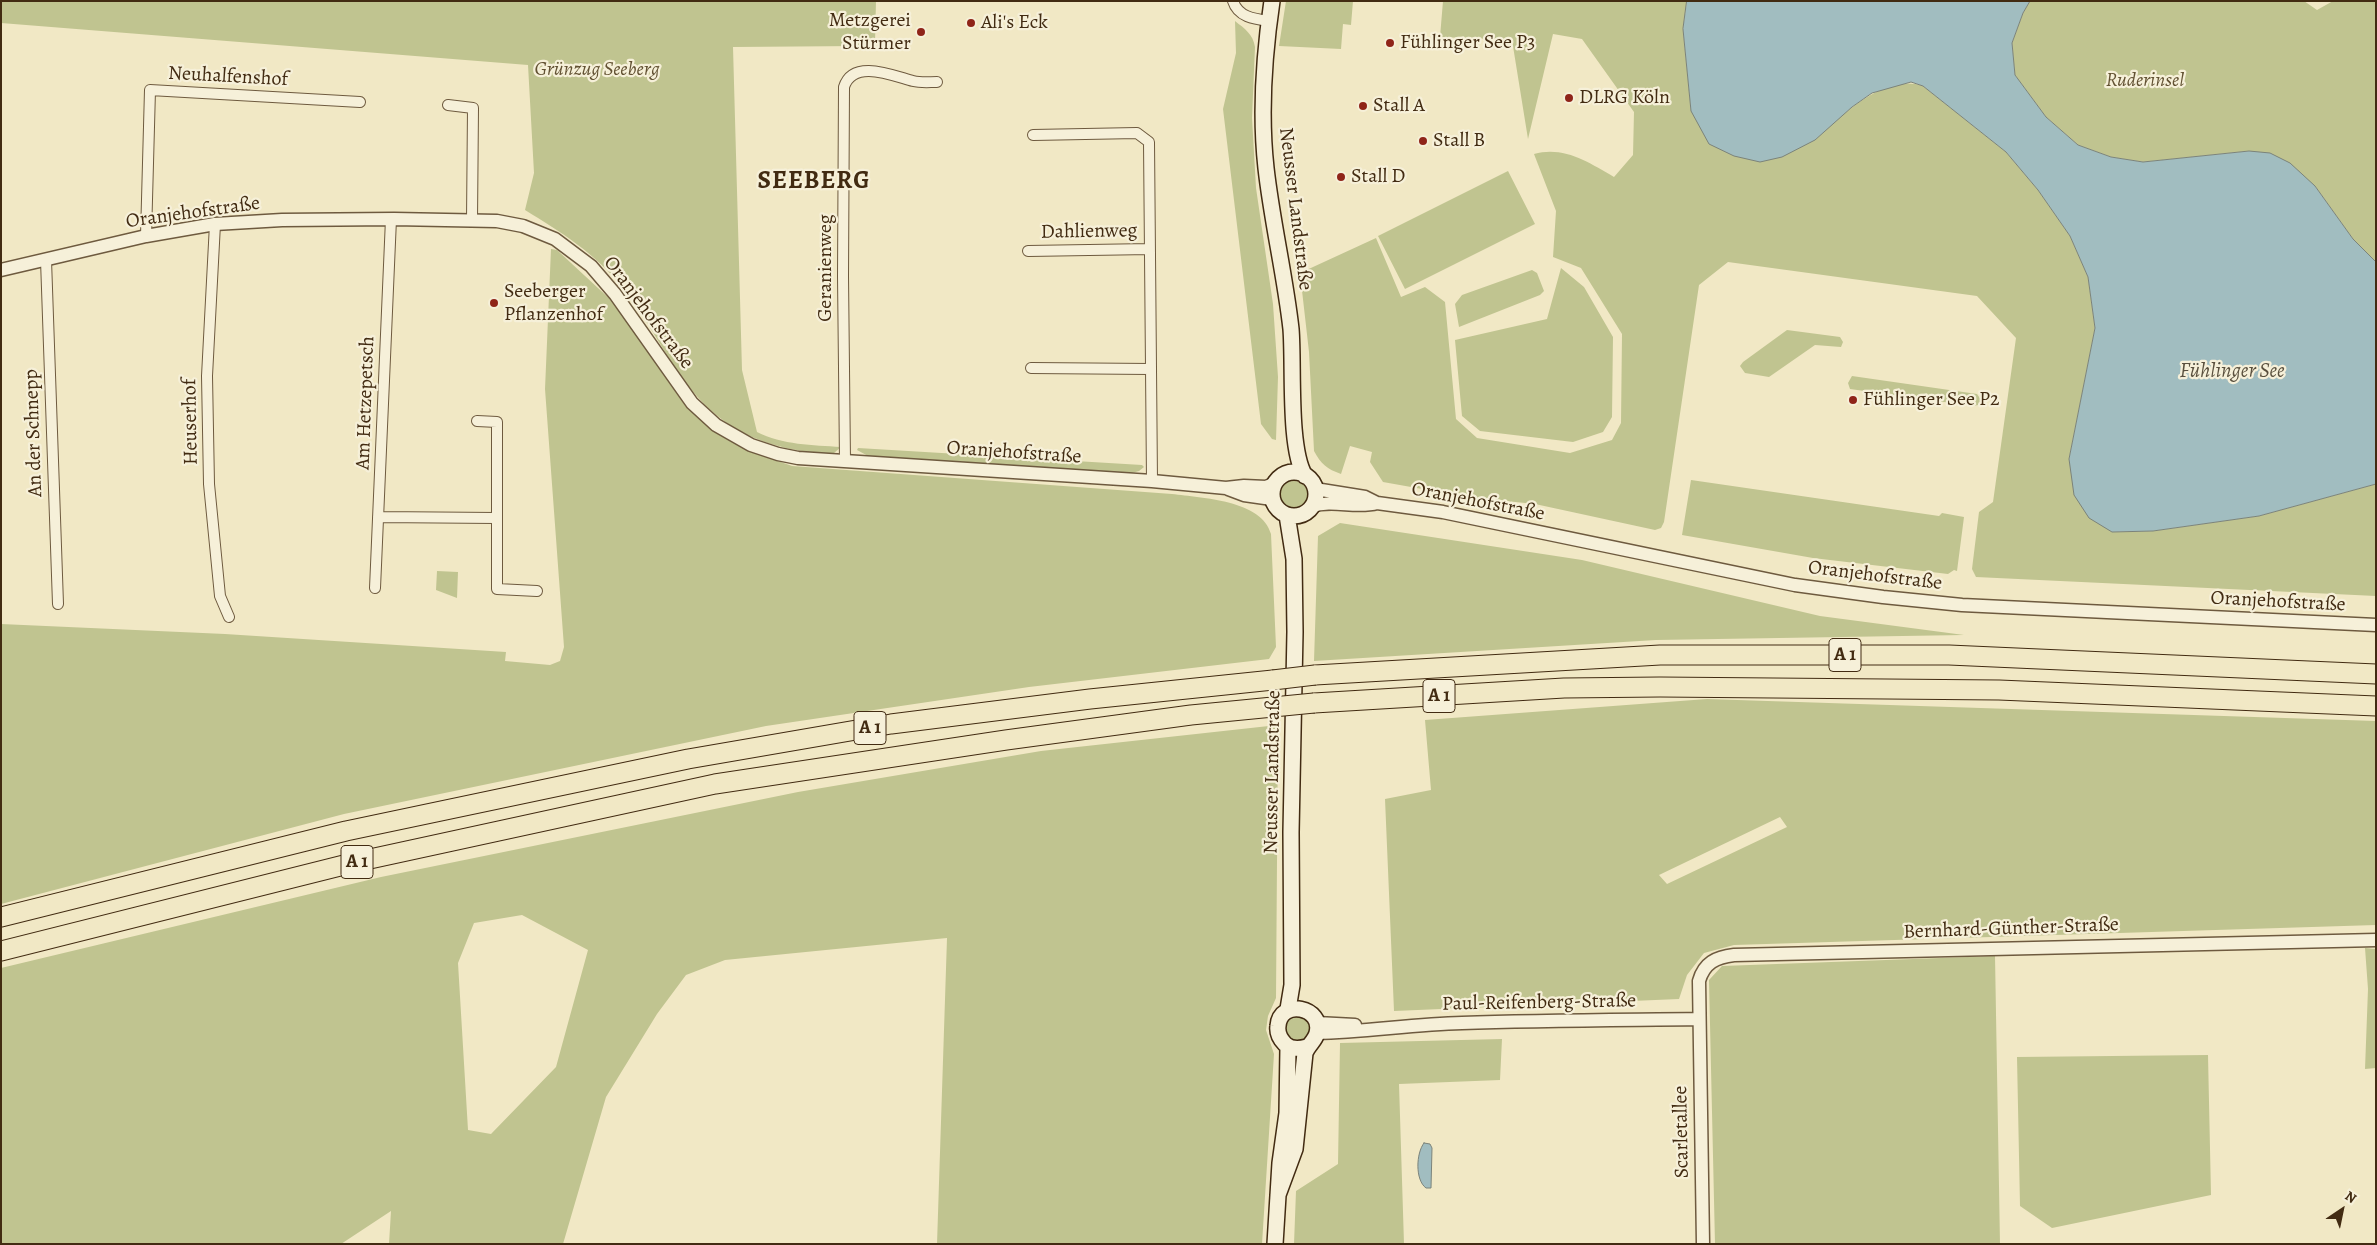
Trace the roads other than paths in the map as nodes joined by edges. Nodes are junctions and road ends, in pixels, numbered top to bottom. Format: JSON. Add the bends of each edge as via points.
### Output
{"nodes":[{"id":1,"x":1233,"y":1,"type":"edge"},
{"id":2,"x":1272,"y":1,"type":"edge"},
{"id":3,"x":1269,"y":22,"type":"junction"},
{"id":4,"x":937,"y":82,"type":"dead end"},
{"id":5,"x":360,"y":102,"type":"dead end"},
{"id":6,"x":448,"y":105,"type":"dead end"},
{"id":7,"x":1033,"y":134,"type":"dead end"},
{"id":8,"x":391,"y":219,"type":"junction"},
{"id":9,"x":472,"y":220,"type":"junction"},
{"id":10,"x":216,"y":224,"type":"junction"},
{"id":11,"x":146,"y":236,"type":"junction"},
{"id":12,"x":1150,"y":249,"type":"junction"},
{"id":13,"x":1028,"y":251,"type":"dead end"},
{"id":14,"x":46,"y":260,"type":"junction"},
{"id":15,"x":1,"y":270,"type":"edge"},
{"id":16,"x":1031,"y":368,"type":"dead end"},
{"id":17,"x":1151,"y":368,"type":"junction"},
{"id":18,"x":477,"y":421,"type":"dead end"},
{"id":19,"x":1294,"y":422,"type":"junction"},
{"id":20,"x":845,"y":461,"type":"junction"},
{"id":21,"x":1305,"y":476,"type":"junction"},
{"id":22,"x":1279,"y":479,"type":"junction"},
{"id":23,"x":1152,"y":481,"type":"junction"},
{"id":24,"x":1226,"y":488,"type":"junction"},
{"id":25,"x":1315,"y":489,"type":"junction"},
{"id":26,"x":1272,"y":499,"type":"junction"},
{"id":27,"x":1377,"y":503,"type":"junction"},
{"id":28,"x":1308,"y":510,"type":"junction"},
{"id":29,"x":1287,"y":515,"type":"junction"},
{"id":30,"x":378,"y":517,"type":"junction"},
{"id":31,"x":496,"y":518,"type":"junction"},
{"id":32,"x":1294,"y":559,"type":"junction"},
{"id":33,"x":375,"y":588,"type":"dead end"},
{"id":34,"x":537,"y":591,"type":"dead end"},
{"id":35,"x":58,"y":604,"type":"dead end"},
{"id":36,"x":229,"y":617,"type":"dead end"},
{"id":37,"x":2376,"y":626,"type":"edge"},
{"id":38,"x":2376,"y":674,"type":"edge"},
{"id":39,"x":2376,"y":706,"type":"edge"},
{"id":40,"x":1,"y":917,"type":"edge"},
{"id":41,"x":2376,"y":940,"type":"edge"},
{"id":42,"x":1,"y":951,"type":"edge"},
{"id":43,"x":1296,"y":1009,"type":"junction"},
{"id":44,"x":1698,"y":1019,"type":"junction"},
{"id":45,"x":1317,"y":1028,"type":"junction"},
{"id":46,"x":1288,"y":1047,"type":"junction"},
{"id":47,"x":1307,"y":1047,"type":"junction"},
{"id":48,"x":1278,"y":1195,"type":"junction"},
{"id":49,"x":1275,"y":1244,"type":"edge"},
{"id":50,"x":1703,"y":1244,"type":"edge"}],
"edges":[{"from":1,"to":3,"type":"street","via":[[1243,15]]},
{"from":2,"to":3,"type":"main road","name":"Neusser Landstraße"},
{"from":3,"to":19,"type":"main road","name":"Neusser Landstraße","via":[[1264,114],[1266,167],[1291,328]]},
{"from":4,"to":20,"type":"street","name":"Geranienweg","via":[[918,82],[863,71],[849,77],[844,87]]},
{"from":5,"to":11,"type":"street","name":"Neuhalfenshof","via":[[150,90]]},
{"from":6,"to":9,"type":"street","via":[[473,108]]},
{"from":7,"to":12,"type":"street","name":"Dahlienweg","via":[[1137,133],[1145,138],[1149,142]]},
{"from":8,"to":9,"type":"street","name":"Oranjehofstraße"},
{"from":8,"to":10,"type":"street","name":"Oranjehofstraße"},
{"from":8,"to":30,"type":"street","name":"Am Hetzepetsch"},
{"from":9,"to":20,"type":"street","name":"Oranjehofstraße","via":[[497,221],[540,232],[582,258],[615,294],[692,403],[716,426],[743,441],[778,454]]},
{"from":10,"to":11,"type":"street","name":"Oranjehofstraße"},
{"from":10,"to":36,"type":"street","name":"Heuserhof","via":[[207,376],[209,484],[220,596]]},
{"from":11,"to":14,"type":"street","name":"Oranjehofstraße"},
{"from":12,"to":13,"type":"street","name":"Dahlienweg"},
{"from":12,"to":17,"type":"street","name":"Dahlienweg"},
{"from":14,"to":15,"type":"street","name":"Oranjehofstraße"},
{"from":14,"to":35,"type":"street","name":"An der Schnepp"},
{"from":16,"to":17,"type":"street"},
{"from":17,"to":23,"type":"street","name":"Dahlienweg"},
{"from":18,"to":31,"type":"street","via":[[497,422]]},
{"from":19,"to":21,"type":"main road","name":"Neusser Landstraße","via":[[1300,467]]},
{"from":19,"to":22,"type":"main road","name":"Neusser Landstraße","via":[[1288,468]]},
{"from":20,"to":23,"type":"street","name":"Oranjehofstraße"},
{"from":21,"to":22,"type":"main road","via":[[1294,472]]},
{"from":21,"to":25,"type":"main road"},
{"from":22,"to":24,"type":"street","name":"Oranjehofstraße","via":[[1266,487]]},
{"from":22,"to":26,"type":"main road"},
{"from":23,"to":24,"type":"street","name":"Oranjehofstraße"},
{"from":24,"to":26,"type":"street","name":"Oranjehofstraße","via":[[1244,495]]},
{"from":25,"to":27,"type":"street","name":"Oranjehofstraße","via":[[1365,497]]},
{"from":25,"to":28,"type":"main road"},
{"from":26,"to":29,"type":"main road","via":[[1277,509]]},
{"from":27,"to":28,"type":"street","name":"Oranjehofstraße","via":[[1364,506],[1322,502]]},
{"from":27,"to":37,"type":"street","name":"Oranjehofstraße","via":[[1443,512],[1795,585],[1883,597]]},
{"from":28,"to":29,"type":"main road"},
{"from":28,"to":32,"type":"main road","name":"Neusser Landstraße"},
{"from":29,"to":32,"type":"main road","name":"Neusser Landstraße"},
{"from":30,"to":31,"type":"street"},
{"from":30,"to":33,"type":"street","name":"Am Hetzepetsch"},
{"from":31,"to":34,"type":"street","via":[[497,589]]},
{"from":32,"to":43,"type":"main road","name":"Neusser Landstraße","via":[[1291,832],[1292,985]]},
{"from":38,"to":40,"type":"highway","number":"A 1","bridge":true,"via":[[1949,655],[1660,655],[1314,675],[891,724],[688,759],[346,831]]},
{"from":39,"to":42,"type":"highway","number":"A 1","bridge":true,"via":[[1990,690],[1660,687],[1564,688],[1314,703],[1191,715],[714,784],[356,862]]},
{"from":41,"to":44,"type":"street","name":"Bernhard-Günther-Straße","via":[[1734,955],[1710,961],[1702,971]]},
{"from":43,"to":45,"type":"main road","via":[[1314,1016]]},
{"from":43,"to":46,"type":"main road","name":"Neusser Landstraße","via":[[1280,1018],[1277,1030]]},
{"from":44,"to":45,"type":"street","name":"Paul-Reifenberg-Straße","via":[[1460,1023],[1359,1032]]},
{"from":44,"to":50,"type":"street","name":"Scarletallee"},
{"from":45,"to":47,"type":"main road","name":"Neusser Landstraße"},
{"from":46,"to":47,"type":"main road"},
{"from":46,"to":48,"type":"main road","name":"Neusser Landstraße","via":[[1287,1113]]},
{"from":47,"to":48,"type":"main road","name":"Neusser Landstraße","via":[[1295,1149]]},
{"from":48,"to":49,"type":"main road","name":"Neusser Landstraße"}]}
